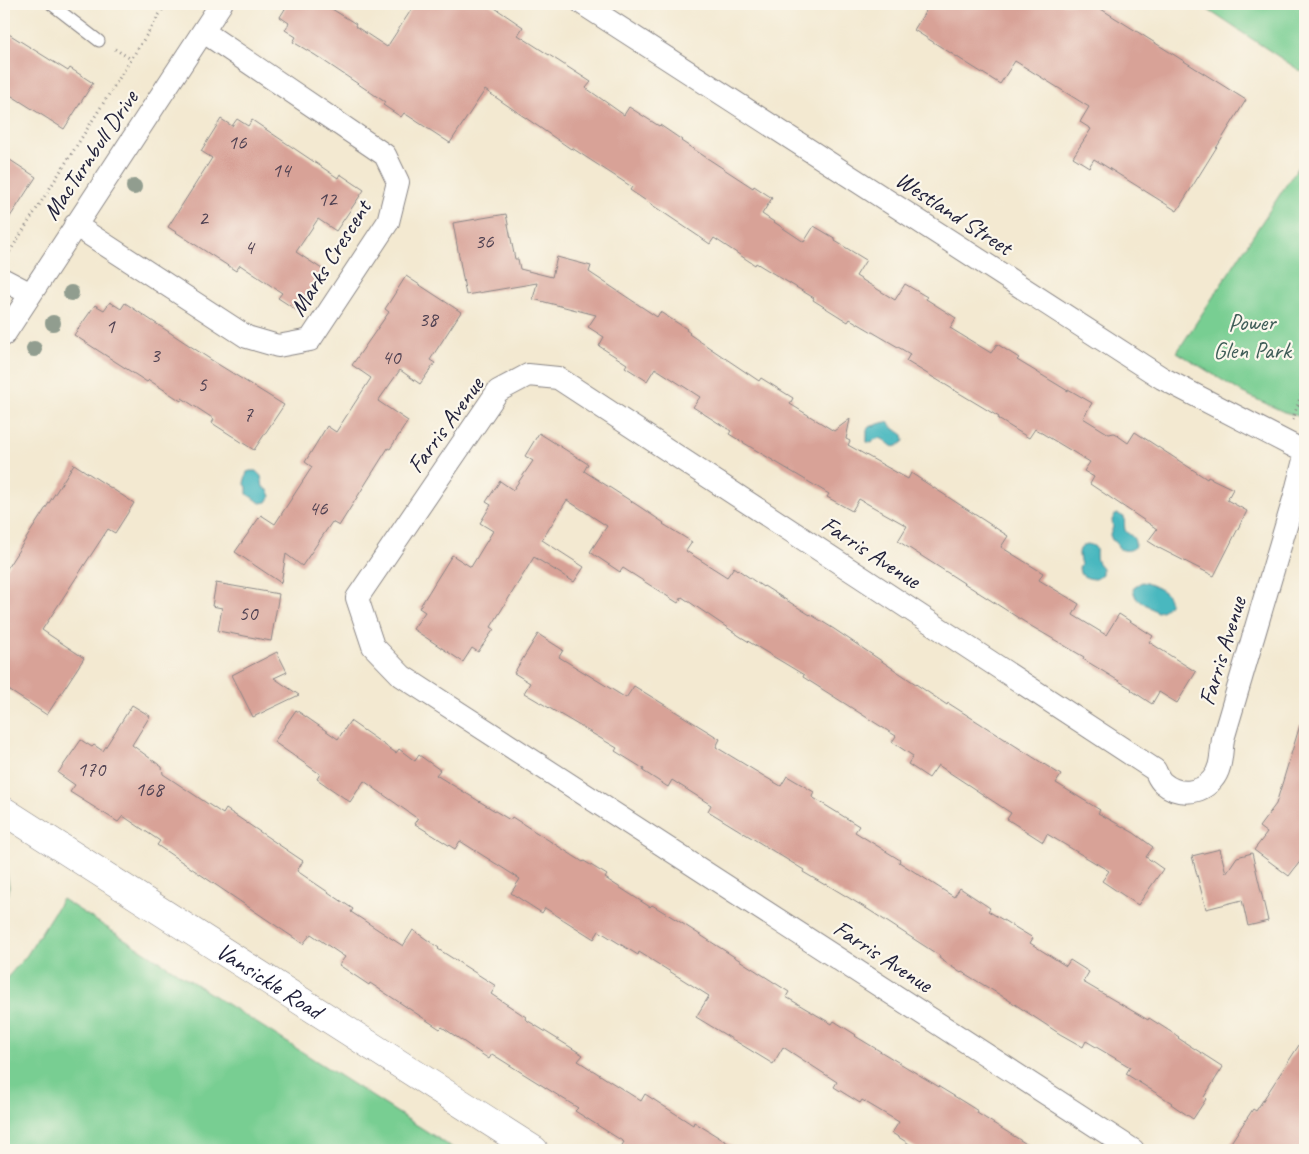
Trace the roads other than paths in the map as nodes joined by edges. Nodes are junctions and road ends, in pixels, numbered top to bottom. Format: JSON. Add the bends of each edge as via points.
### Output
{"nodes":[{"id":1,"x":51,"y":4,"type":"edge"},
{"id":2,"x":221,"y":4,"type":"edge"},
{"id":3,"x":583,"y":4,"type":"edge"},
{"id":4,"x":204,"y":32,"type":"junction"},
{"id":5,"x":99,"y":41,"type":"dead end"},
{"id":6,"x":75,"y":225,"type":"junction"},
{"id":7,"x":4,"y":280,"type":"edge"},
{"id":8,"x":30,"y":294,"type":"junction"},
{"id":9,"x":4,"y":335,"type":"edge"},
{"id":10,"x":1295,"y":447,"type":"edge"},
{"id":11,"x":1305,"y":456,"type":"edge"},
{"id":12,"x":4,"y":811,"type":"edge"},
{"id":13,"x":534,"y":1150,"type":"edge"},
{"id":14,"x":1133,"y":1150,"type":"edge"}],
"edges":[{"from":1,"to":5,"type":"lane"},
{"from":2,"to":4,"type":"street","name":"MacTurnbull Drive"},
{"from":3,"to":10,"type":"street","name":"Westland Street","via":[[1162,378]]},
{"from":4,"to":6,"type":"street","name":"MacTurnbull Drive"},
{"from":4,"to":6,"type":"street","name":"Marks Crescent","via":[[385,155],[398,182],[388,222],[310,340],[278,346],[247,338]]},
{"from":6,"to":8,"type":"street","name":"MacTurnbull Drive"},
{"from":7,"to":8,"type":"street"},
{"from":8,"to":9,"type":"street","name":"MacTurnbull Drive"},
{"from":11,"to":14,"type":"street","name":"Farris Avenue","via":[[1223,739],[1221,763],[1213,780],[1194,792],[1174,790],[1162,783],[1155,770],[558,378],[528,375],[498,391],[357,598],[373,646],[402,676]]},
{"from":12,"to":13,"type":"street","name":"Vansickle Road"}]}
